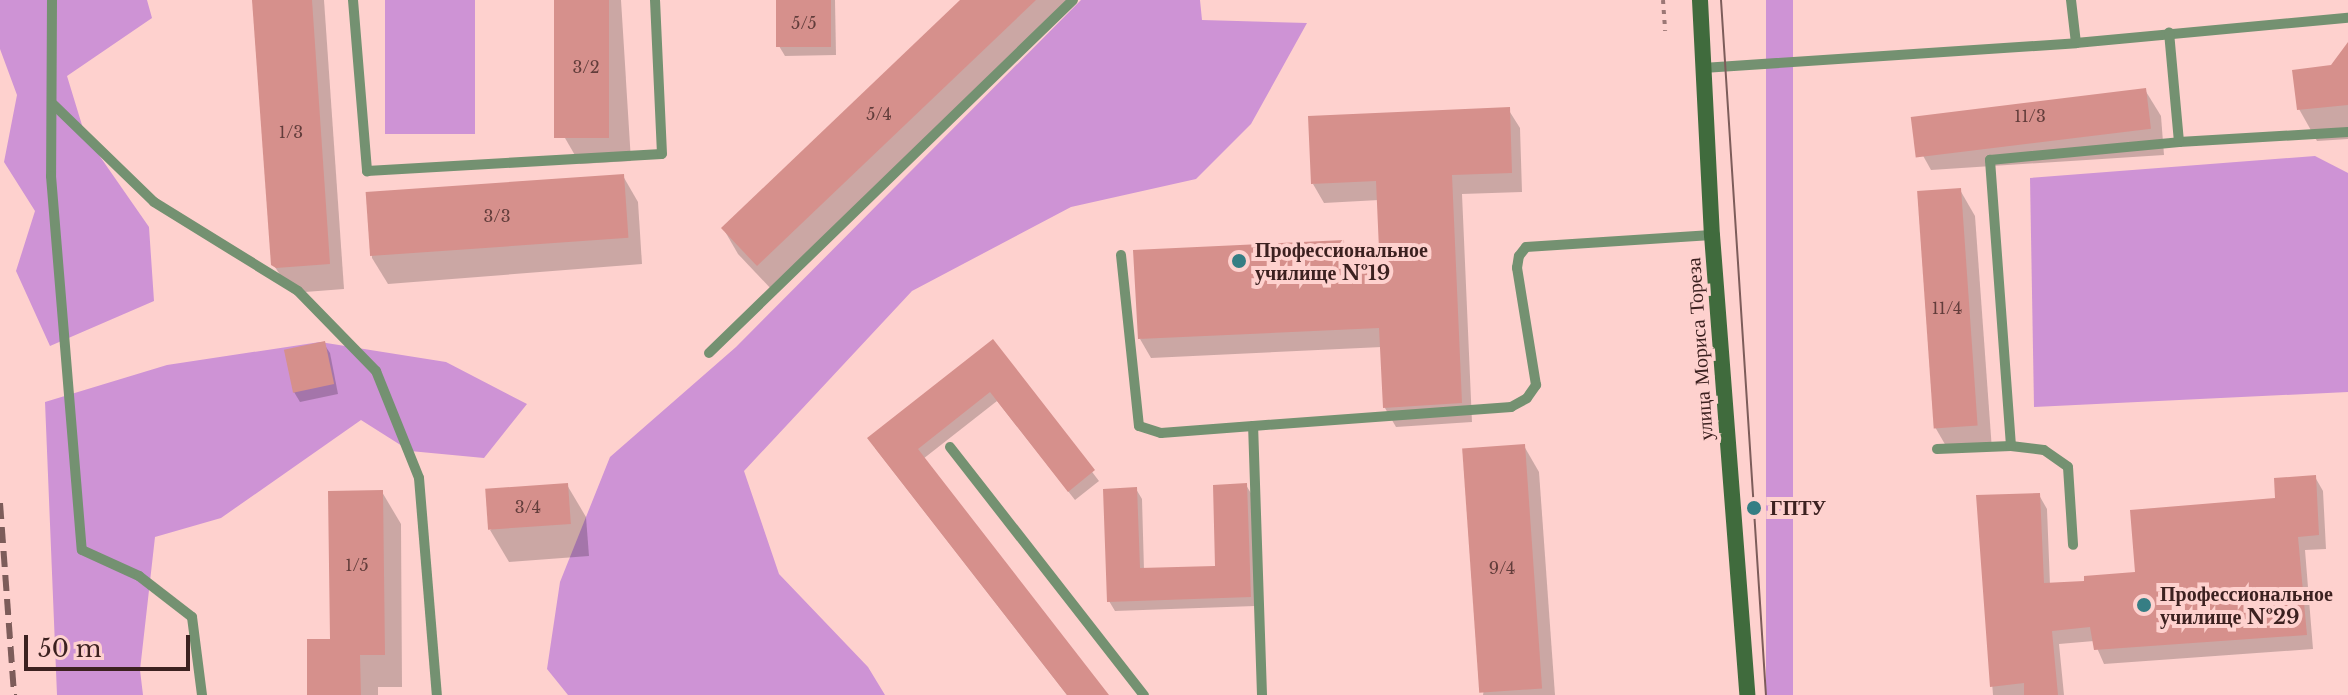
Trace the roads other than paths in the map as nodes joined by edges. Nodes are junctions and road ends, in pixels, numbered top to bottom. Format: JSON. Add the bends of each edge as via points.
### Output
{"nodes":[{"id":1,"x":52,"y":0,"type":"edge"},
{"id":2,"x":353,"y":0,"type":"edge"},
{"id":3,"x":655,"y":0,"type":"edge"},
{"id":4,"x":1073,"y":0,"type":"edge"},
{"id":5,"x":1700,"y":0,"type":"edge"},
{"id":6,"x":2071,"y":0,"type":"edge"},
{"id":7,"x":2348,"y":18,"type":"edge"},
{"id":8,"x":2169,"y":32,"type":"junction"},
{"id":9,"x":2076,"y":43,"type":"junction"},
{"id":10,"x":1703,"y":68,"type":"junction"},
{"id":11,"x":54,"y":105,"type":"junction"},
{"id":12,"x":2348,"y":132,"type":"edge"},
{"id":13,"x":2179,"y":142,"type":"junction"},
{"id":14,"x":1712,"y":235,"type":"junction"},
{"id":15,"x":1121,"y":255,"type":"dead end"},
{"id":16,"x":709,"y":353,"type":"dead end"},
{"id":17,"x":1253,"y":426,"type":"junction"},
{"id":18,"x":2011,"y":446,"type":"junction"},
{"id":19,"x":950,"y":447,"type":"dead end"},
{"id":20,"x":1937,"y":449,"type":"dead end"},
{"id":21,"x":2073,"y":545,"type":"dead end"},
{"id":22,"x":202,"y":695,"type":"edge"},
{"id":23,"x":437,"y":695,"type":"edge"},
{"id":24,"x":1144,"y":695,"type":"edge"},
{"id":25,"x":1262,"y":695,"type":"edge"},
{"id":26,"x":1747,"y":695,"type":"edge"}],
"edges":[{"from":1,"to":11,"type":"lane"},
{"from":2,"to":3,"type":"lane","via":[[367,171],[662,154]]},
{"from":4,"to":16,"type":"lane"},
{"from":5,"to":10,"type":"street","name":"улица Мориса Тореза"},
{"from":6,"to":9,"type":"lane"},
{"from":7,"to":8,"type":"lane"},
{"from":8,"to":9,"type":"lane"},
{"from":8,"to":13,"type":"lane"},
{"from":9,"to":10,"type":"lane"},
{"from":10,"to":14,"type":"street","name":"улица Мориса Тореза"},
{"from":11,"to":22,"type":"lane","via":[[51,176],[82,550],[139,576],[192,617]]},
{"from":11,"to":23,"type":"lane","via":[[154,202],[298,291],[376,371],[419,478]]},
{"from":12,"to":13,"type":"lane"},
{"from":13,"to":18,"type":"lane","via":[[1990,160]]},
{"from":14,"to":17,"type":"lane","via":[[1526,247],[1517,268],[1536,385],[1511,407]]},
{"from":14,"to":26,"type":"street","name":"улица Мориса Тореза"},
{"from":15,"to":17,"type":"lane","via":[[1139,426],[1161,433]]},
{"from":17,"to":25,"type":"lane"},
{"from":18,"to":20,"type":"lane"},
{"from":18,"to":21,"type":"lane","via":[[2044,450],[2068,467]]},
{"from":19,"to":24,"type":"lane"}]}
